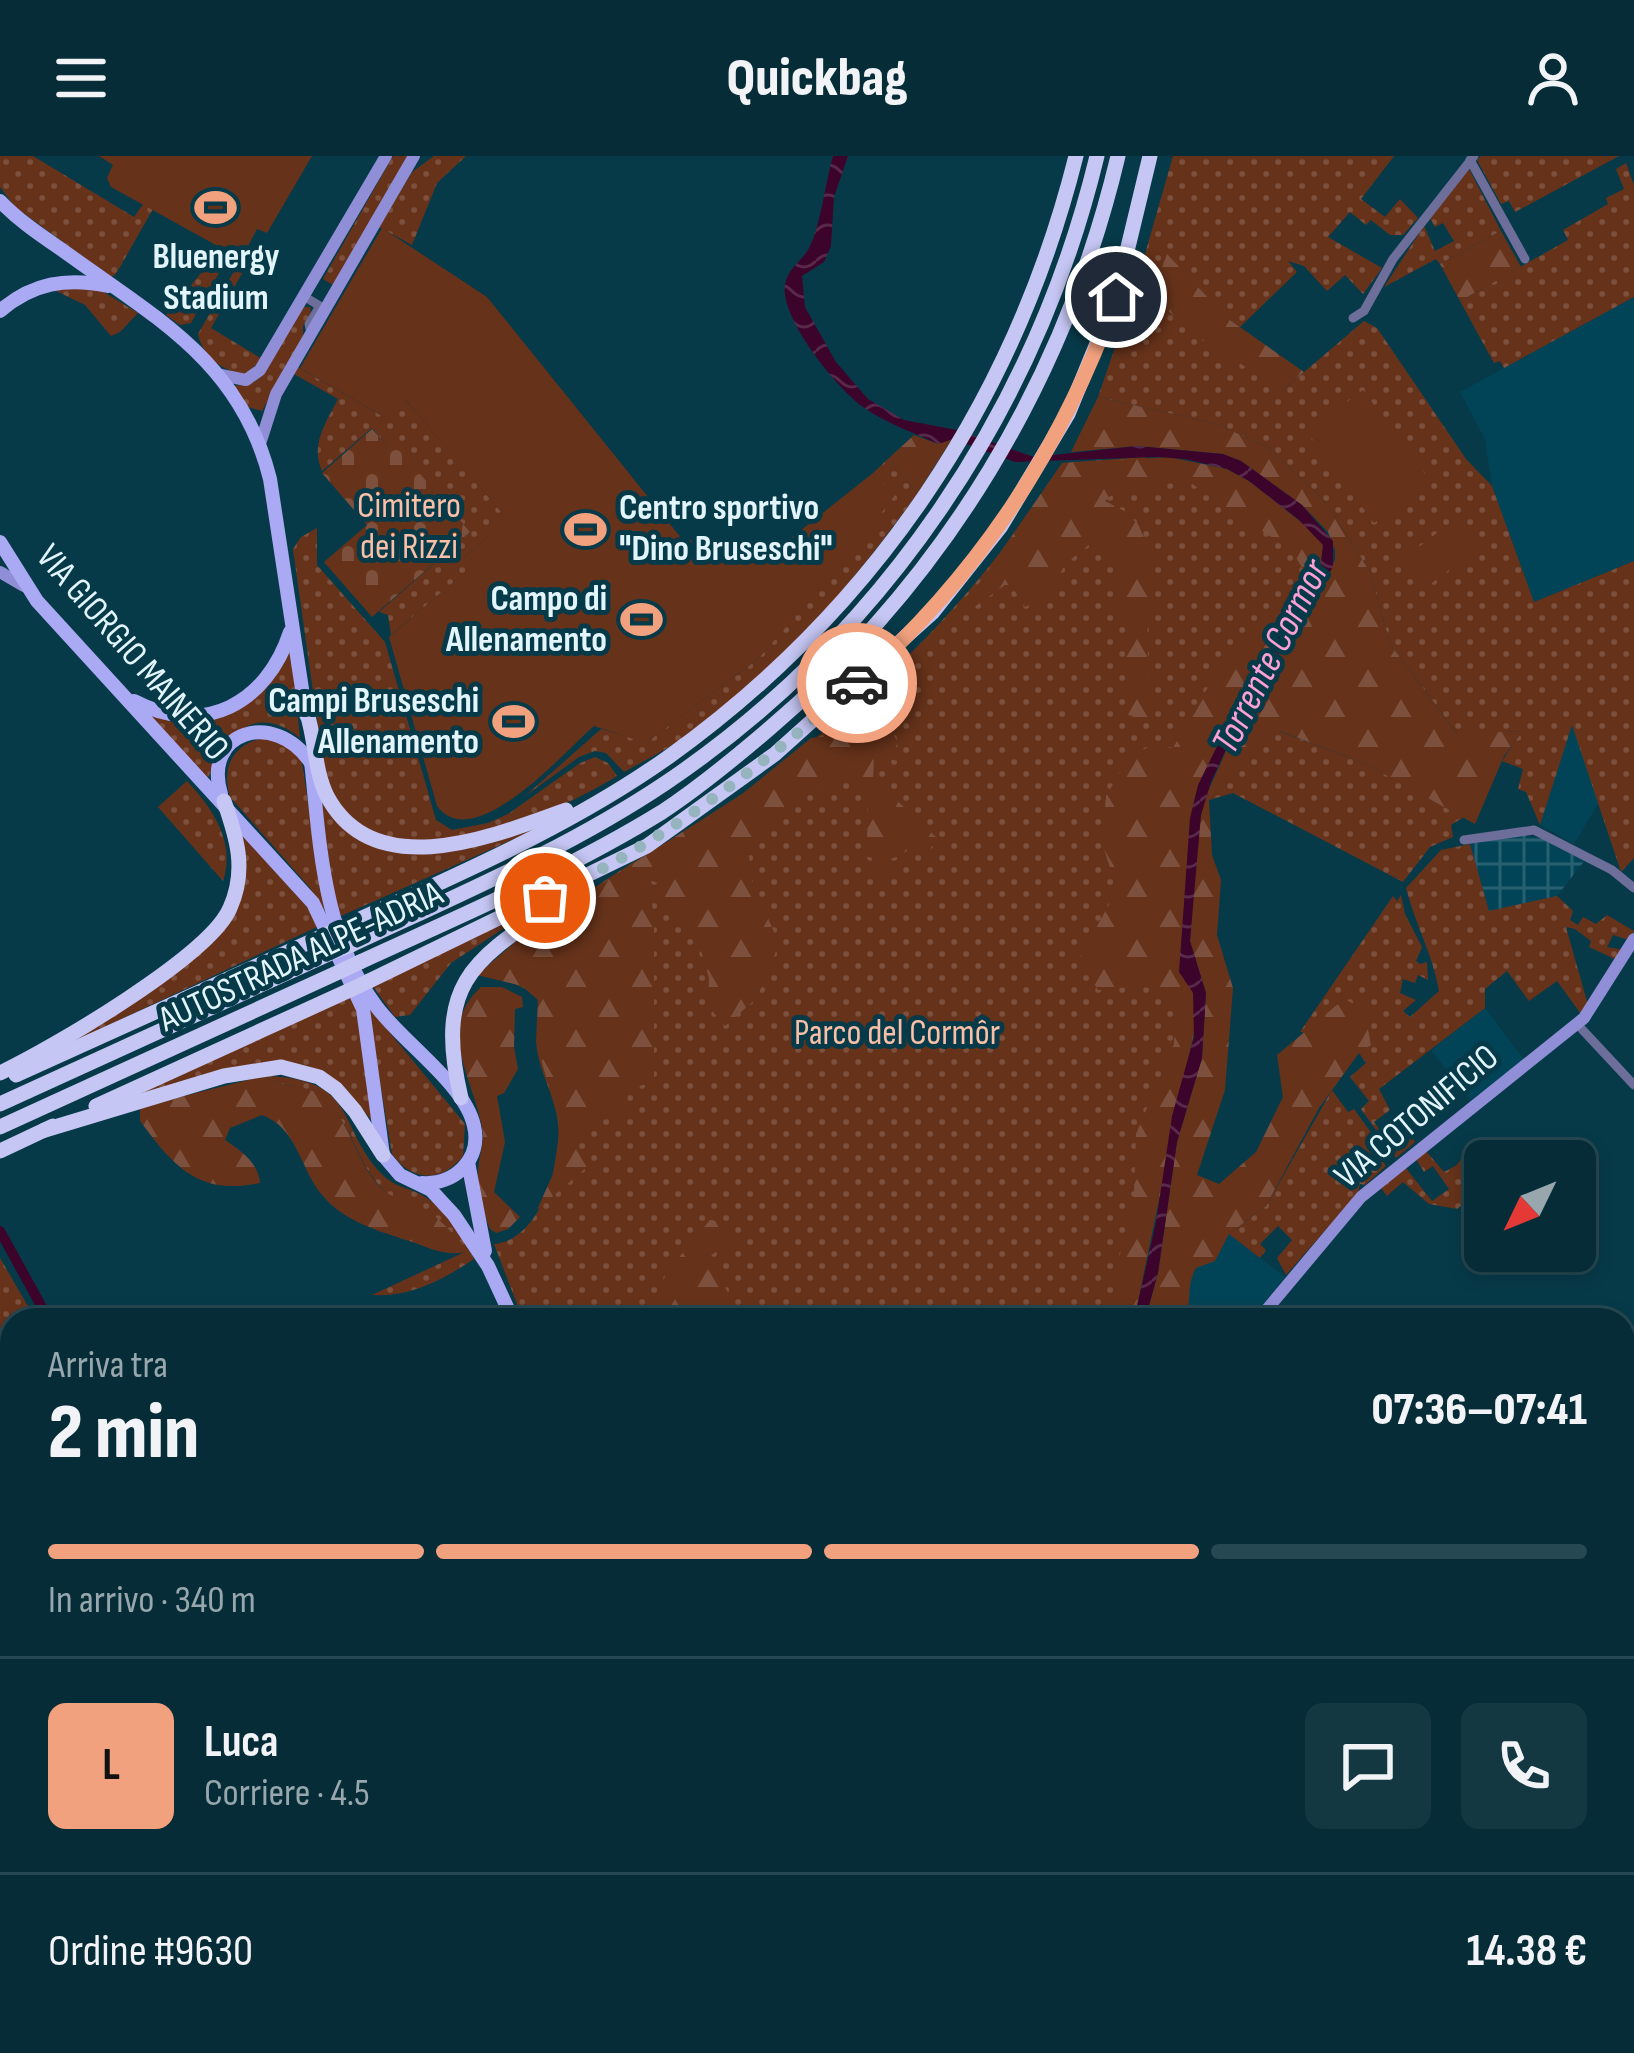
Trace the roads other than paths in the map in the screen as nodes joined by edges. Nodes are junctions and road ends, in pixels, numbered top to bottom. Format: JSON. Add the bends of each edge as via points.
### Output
{"nodes":[{"id":1,"x":386,"y":156,"type":"edge"},
{"id":2,"x":414,"y":156,"type":"edge"},
{"id":3,"x":1076,"y":156,"type":"edge"},
{"id":4,"x":1097,"y":156,"type":"edge"},
{"id":5,"x":1118,"y":156,"type":"edge"},
{"id":6,"x":1472,"y":158,"type":"edge"},
{"id":7,"x":1151,"y":160,"type":"edge"},
{"id":8,"x":0,"y":201,"type":"edge"},
{"id":9,"x":1525,"y":259,"type":"dead end"},
{"id":10,"x":315,"y":279,"type":"junction"},
{"id":11,"x":113,"y":287,"type":"junction"},
{"id":12,"x":335,"y":291,"type":"junction"},
{"id":13,"x":304,"y":297,"type":"junction"},
{"id":14,"x":0,"y":311,"type":"edge"},
{"id":15,"x":1353,"y":318,"type":"dead end"},
{"id":16,"x":311,"y":334,"type":"junction"},
{"id":17,"x":221,"y":375,"type":"junction"},
{"id":18,"x":260,"y":444,"type":"junction"},
{"id":19,"x":0,"y":542,"type":"edge"},
{"id":20,"x":0,"y":572,"type":"edge"},
{"id":21,"x":24,"y":586,"type":"junction"},
{"id":22,"x":292,"y":625,"type":"junction"},
{"id":23,"x":124,"y":695,"type":"junction"},
{"id":24,"x":304,"y":705,"type":"junction"},
{"id":25,"x":311,"y":763,"type":"junction"},
{"id":26,"x":628,"y":782,"type":"junction"},
{"id":27,"x":224,"y":801,"type":"junction"},
{"id":28,"x":1464,"y":840,"type":"dead end"},
{"id":29,"x":611,"y":866,"type":"junction"},
{"id":30,"x":1634,"y":888,"type":"edge"},
{"id":31,"x":1634,"y":939,"type":"edge"},
{"id":32,"x":1578,"y":1025,"type":"junction"},
{"id":33,"x":0,"y":1073,"type":"edge"},
{"id":34,"x":0,"y":1082,"type":"edge"},
{"id":35,"x":1634,"y":1085,"type":"edge"},
{"id":36,"x":461,"y":1098,"type":"junction"},
{"id":37,"x":0,"y":1104,"type":"edge"},
{"id":38,"x":0,"y":1127,"type":"edge"},
{"id":39,"x":45,"y":1130,"type":"junction"},
{"id":40,"x":0,"y":1151,"type":"edge"},
{"id":41,"x":383,"y":1155,"type":"junction"},
{"id":42,"x":468,"y":1162,"type":"junction"},
{"id":43,"x":422,"y":1184,"type":"junction"},
{"id":44,"x":488,"y":1265,"type":"junction"},
{"id":45,"x":508,"y":1308,"type":"edge"},
{"id":46,"x":1268,"y":1308,"type":"edge"}],
"edges":[{"from":1,"to":10,"type":"street"},
{"from":2,"to":12,"type":"street"},
{"from":3,"to":26,"type":"highway","via":[[1025,316],[926,496],[788,659]]},
{"from":4,"to":37,"type":"highway","name":"AUTOSTRADA ALPE-ADRIA","bridge":true,"via":[[1043,324],[948,500],[854,621],[767,706],[666,783],[574,838]]},
{"from":5,"to":38,"type":"highway","name":"AUTOSTRADA ALPE-ADRIA","bridge":true,"via":[[1097,241],[1029,405],[916,580],[828,679],[714,776],[575,861]]},
{"from":6,"to":9,"type":"street"},
{"from":6,"to":15,"type":"street"},
{"from":7,"to":29,"type":"highway","via":[[1098,346],[1001,526],[932,613],[859,682],[759,766]]},
{"from":8,"to":11,"type":"main road"},
{"from":10,"to":12,"type":"street"},
{"from":10,"to":13,"type":"street"},
{"from":11,"to":14,"type":"main road","via":[[53,283]]},
{"from":11,"to":17,"type":"main road"},
{"from":12,"to":16,"type":"street"},
{"from":13,"to":16,"type":"street","via":[[320,307]]},
{"from":13,"to":17,"type":"street","via":[[256,374],[238,381]]},
{"from":16,"to":18,"type":"street","via":[[276,394]]},
{"from":17,"to":18,"type":"main road"},
{"from":18,"to":22,"type":"main road"},
{"from":19,"to":21,"type":"main road","name":"VIA GIORGIO MAINERIO"},
{"from":20,"to":21,"type":"street"},
{"from":21,"to":23,"type":"main road","name":"VIA GIORGIO MAINERIO"},
{"from":22,"to":23,"type":"main road","via":[[271,674],[225,710],[178,715]]},
{"from":22,"to":24,"type":"main road"},
{"from":23,"to":27,"type":"main road","name":"VIA GIORGIO MAINERIO"},
{"from":24,"to":25,"type":"main road"},
{"from":24,"to":26,"type":"highway","via":[[327,796],[350,824],[381,843],[424,848],[479,837]]},
{"from":25,"to":27,"type":"main road","via":[[284,735],[250,733],[220,758]]},
{"from":25,"to":36,"type":"main road","via":[[324,884],[349,952],[374,1004]]},
{"from":26,"to":34,"type":"highway","bridge":true,"via":[[529,841]]},
{"from":27,"to":33,"type":"highway","via":[[241,866],[220,927],[83,1026]]},
{"from":27,"to":41,"type":"main road","name":"VIA GIORGIO MAINERIO","via":[[313,903],[358,997]]},
{"from":28,"to":30,"type":"street","via":[[1534,830]]},
{"from":29,"to":36,"type":"highway","via":[[512,934],[465,983],[451,1020]]},
{"from":29,"to":39,"type":"highway","bridge":true},
{"from":31,"to":32,"type":"street","name":"VIA COTONIFICIO"},
{"from":32,"to":35,"type":"street"},
{"from":32,"to":46,"type":"street","name":"VIA COTONIFICIO","via":[[1361,1197]]},
{"from":36,"to":42,"type":"main road","via":[[476,1135]]},
{"from":39,"to":40,"type":"highway"},
{"from":39,"to":41,"type":"highway","via":[[224,1076],[281,1067],[336,1089]]},
{"from":41,"to":43,"type":"main road"},
{"from":42,"to":43,"type":"main road","via":[[451,1178]]},
{"from":42,"to":44,"type":"main road"},
{"from":43,"to":44,"type":"main road"},
{"from":44,"to":45,"type":"main road"}]}
